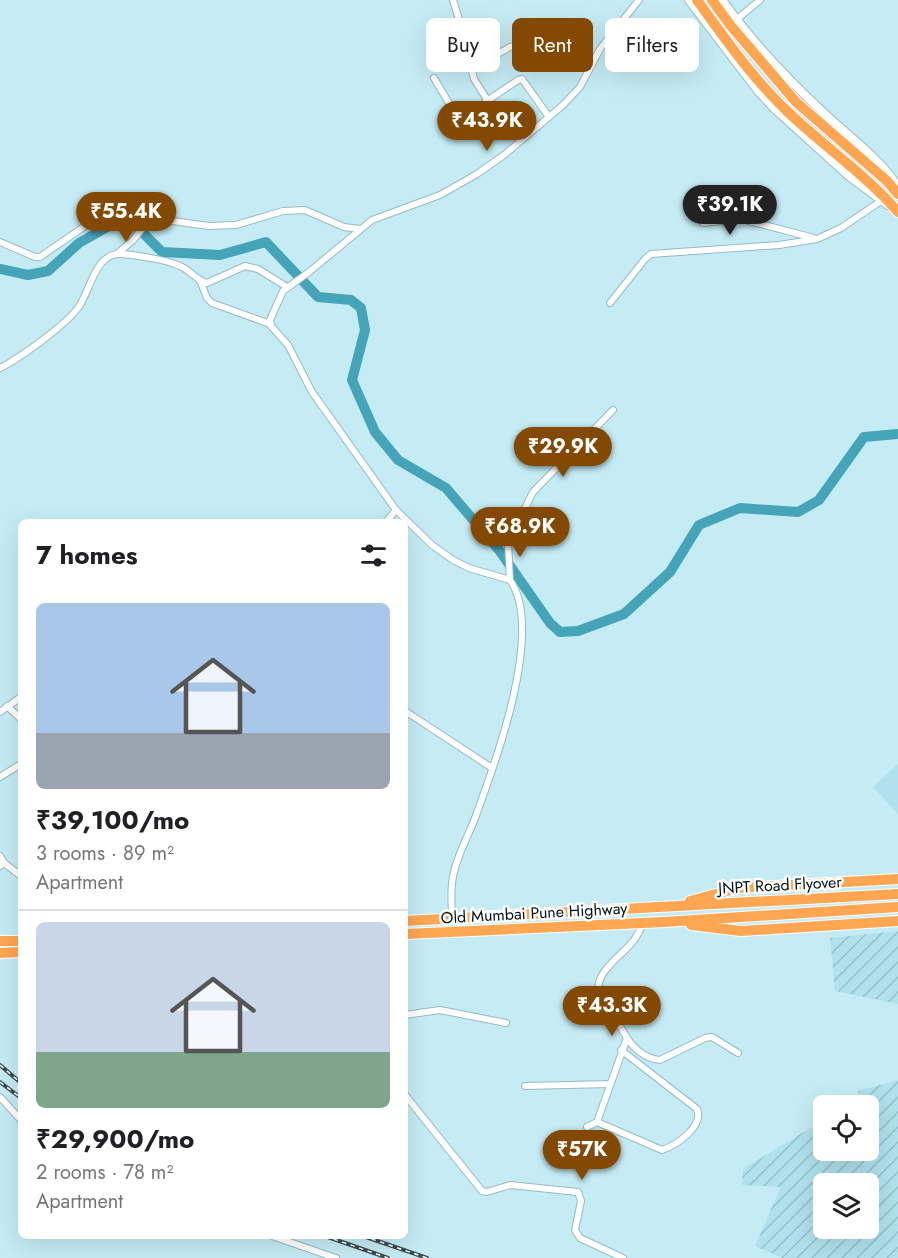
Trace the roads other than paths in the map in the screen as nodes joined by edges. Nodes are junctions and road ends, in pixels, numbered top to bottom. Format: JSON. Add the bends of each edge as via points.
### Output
{"nodes":[{"id":1,"x":453,"y":0,"type":"edge"},
{"id":2,"x":639,"y":0,"type":"edge"},
{"id":3,"x":689,"y":0,"type":"edge"},
{"id":4,"x":697,"y":0,"type":"edge"},
{"id":5,"x":712,"y":0,"type":"edge"},
{"id":6,"x":722,"y":0,"type":"edge"},
{"id":7,"x":759,"y":0,"type":"edge"},
{"id":8,"x":458,"y":18,"type":"edge"},
{"id":9,"x":736,"y":20,"type":"junction"},
{"id":10,"x":474,"y":72,"type":"edge"},
{"id":11,"x":434,"y":78,"type":"dead end"},
{"id":12,"x":488,"y":101,"type":"junction"},
{"id":13,"x":549,"y":117,"type":"junction"},
{"id":14,"x":898,"y":188,"type":"edge"},
{"id":15,"x":898,"y":194,"type":"edge"},
{"id":16,"x":880,"y":195,"type":"junction"},
{"id":17,"x":898,"y":212,"type":"edge"},
{"id":18,"x":152,"y":217,"type":"junction"},
{"id":19,"x":703,"y":223,"type":"dead end"},
{"id":20,"x":360,"y":229,"type":"junction"},
{"id":21,"x":817,"y":239,"type":"junction"},
{"id":22,"x":0,"y":242,"type":"edge"},
{"id":23,"x":117,"y":254,"type":"junction"},
{"id":24,"x":200,"y":280,"type":"junction"},
{"id":25,"x":289,"y":285,"type":"junction"},
{"id":26,"x":610,"y":303,"type":"dead end"},
{"id":27,"x":270,"y":324,"type":"junction"},
{"id":28,"x":0,"y":368,"type":"edge"},
{"id":29,"x":613,"y":410,"type":"dead end"},
{"id":30,"x":396,"y":510,"type":"junction"},
{"id":31,"x":388,"y":519,"type":"edge"},
{"id":32,"x":405,"y":519,"type":"edge"},
{"id":33,"x":408,"y":522,"type":"edge"},
{"id":34,"x":509,"y":577,"type":"junction"},
{"id":35,"x":18,"y":699,"type":"edge"},
{"id":36,"x":7,"y":706,"type":"junction"},
{"id":37,"x":0,"y":712,"type":"edge"},
{"id":38,"x":408,"y":713,"type":"edge"},
{"id":39,"x":18,"y":717,"type":"edge"},
{"id":40,"x":18,"y":766,"type":"edge"},
{"id":41,"x":492,"y":768,"type":"junction"},
{"id":42,"x":0,"y":777,"type":"edge"},
{"id":43,"x":0,"y":856,"type":"edge"},
{"id":44,"x":2,"y":865,"type":"edge"},
{"id":45,"x":18,"y":874,"type":"edge"},
{"id":46,"x":898,"y":879,"type":"edge"},
{"id":47,"x":898,"y":894,"type":"edge"},
{"id":48,"x":664,"y":907,"type":"junction"},
{"id":49,"x":898,"y":907,"type":"edge"},
{"id":50,"x":452,"y":919,"type":"junction"},
{"id":51,"x":408,"y":921,"type":"edge"},
{"id":52,"x":898,"y":921,"type":"edge"},
{"id":53,"x":664,"y":922,"type":"junction"},
{"id":54,"x":643,"y":923,"type":"junction"},
{"id":55,"x":408,"y":934,"type":"edge"},
{"id":56,"x":0,"y":941,"type":"edge"},
{"id":57,"x":18,"y":941,"type":"edge"},
{"id":58,"x":18,"y":952,"type":"edge"},
{"id":59,"x":0,"y":953,"type":"edge"},
{"id":60,"x":408,"y":1015,"type":"edge"},
{"id":61,"x":506,"y":1023,"type":"dead end"},
{"id":62,"x":627,"y":1038,"type":"junction"},
{"id":63,"x":621,"y":1050,"type":"junction"},
{"id":64,"x":738,"y":1053,"type":"dead end"},
{"id":65,"x":610,"y":1084,"type":"junction"},
{"id":66,"x":525,"y":1086,"type":"dead end"},
{"id":67,"x":0,"y":1097,"type":"edge"},
{"id":68,"x":408,"y":1099,"type":"edge"},
{"id":69,"x":18,"y":1117,"type":"edge"},
{"id":70,"x":597,"y":1122,"type":"junction"},
{"id":71,"x":587,"y":1127,"type":"dead end"},
{"id":72,"x":281,"y":1239,"type":"edge"},
{"id":73,"x":336,"y":1258,"type":"edge"},
{"id":74,"x":623,"y":1258,"type":"edge"}],
"edges":[{"from":1,"to":8,"type":"street"},
{"from":2,"to":13,"type":"street","via":[[600,49],[576,94]]},
{"from":3,"to":16,"type":"street","via":[[775,109],[849,176]]},
{"from":4,"to":16,"type":"highway","via":[[787,111]]},
{"from":5,"to":15,"type":"highway","via":[[796,102]]},
{"from":6,"to":9,"type":"street"},
{"from":7,"to":9,"type":"street"},
{"from":9,"to":14,"type":"street","via":[[825,114],[888,172]]},
{"from":10,"to":12,"type":"street"},
{"from":11,"to":12,"type":"street","via":[[459,120]]},
{"from":12,"to":13,"type":"street","via":[[522,80]]},
{"from":13,"to":20,"type":"street","via":[[477,174],[440,195],[382,214]]},
{"from":16,"to":17,"type":"highway"},
{"from":16,"to":21,"type":"street","via":[[841,228]]},
{"from":18,"to":20,"type":"street","via":[[184,224],[236,225],[301,209],[344,227]]},
{"from":18,"to":22,"type":"street","via":[[116,211],[101,215],[40,257]]},
{"from":18,"to":23,"type":"street"},
{"from":19,"to":21,"type":"street","via":[[741,219]]},
{"from":20,"to":25,"type":"street"},
{"from":21,"to":26,"type":"street","via":[[651,254]]},
{"from":23,"to":24,"type":"street","via":[[179,265]]},
{"from":23,"to":28,"type":"street","via":[[98,268],[80,307],[72,315]]},
{"from":24,"to":25,"type":"street","via":[[210,282],[245,266]]},
{"from":24,"to":27,"type":"street","via":[[212,303]]},
{"from":25,"to":27,"type":"street","via":[[279,296]]},
{"from":27,"to":30,"type":"street","via":[[288,345],[312,392]]},
{"from":29,"to":34,"type":"street","via":[[533,492],[508,543]]},
{"from":30,"to":31,"type":"street"},
{"from":30,"to":32,"type":"street"},
{"from":33,"to":34,"type":"street","via":[[453,560],[469,568]]},
{"from":34,"to":41,"type":"street","via":[[522,612],[520,666]]},
{"from":35,"to":36,"type":"street"},
{"from":36,"to":37,"type":"street"},
{"from":36,"to":39,"type":"street"},
{"from":38,"to":41,"type":"street"},
{"from":40,"to":42,"type":"street"},
{"from":41,"to":50,"type":"street","via":[[453,875]]},
{"from":43,"to":44,"type":"street"},
{"from":44,"to":45,"type":"street"},
{"from":46,"to":48,"type":"highway","via":[[738,888]]},
{"from":47,"to":48,"type":"highway","name":"JNPT Road Flyover"},
{"from":48,"to":50,"type":"highway","name":"Old Mumbai Pune Highway"},
{"from":49,"to":53,"type":"highway","name":"JNPT Road Flyover"},
{"from":50,"to":51,"type":"highway","name":"Old Mumbai Pune Highway"},
{"from":52,"to":53,"type":"highway","via":[[741,931]]},
{"from":53,"to":54,"type":"highway","name":"Old Mumbai Pune Highway"},
{"from":54,"to":55,"type":"highway","name":"Old Mumbai Pune Highway"},
{"from":54,"to":62,"type":"street","via":[[634,941],[609,965],[598,992]]},
{"from":56,"to":57,"type":"highway"},
{"from":58,"to":59,"type":"highway"},
{"from":60,"to":61,"type":"street","via":[[440,1010]]},
{"from":62,"to":63,"type":"street"},
{"from":62,"to":64,"type":"street","via":[[639,1052],[652,1059],[712,1037]]},
{"from":63,"to":65,"type":"street"},
{"from":63,"to":70,"type":"street","via":[[697,1108],[697,1126],[662,1150]]},
{"from":65,"to":66,"type":"street"},
{"from":65,"to":70,"type":"street"},
{"from":67,"to":69,"type":"street"},
{"from":68,"to":74,"type":"street","via":[[482,1191],[510,1185],[576,1191],[580,1195],[577,1235]]},
{"from":70,"to":71,"type":"street"},
{"from":72,"to":73,"type":"street"}]}
